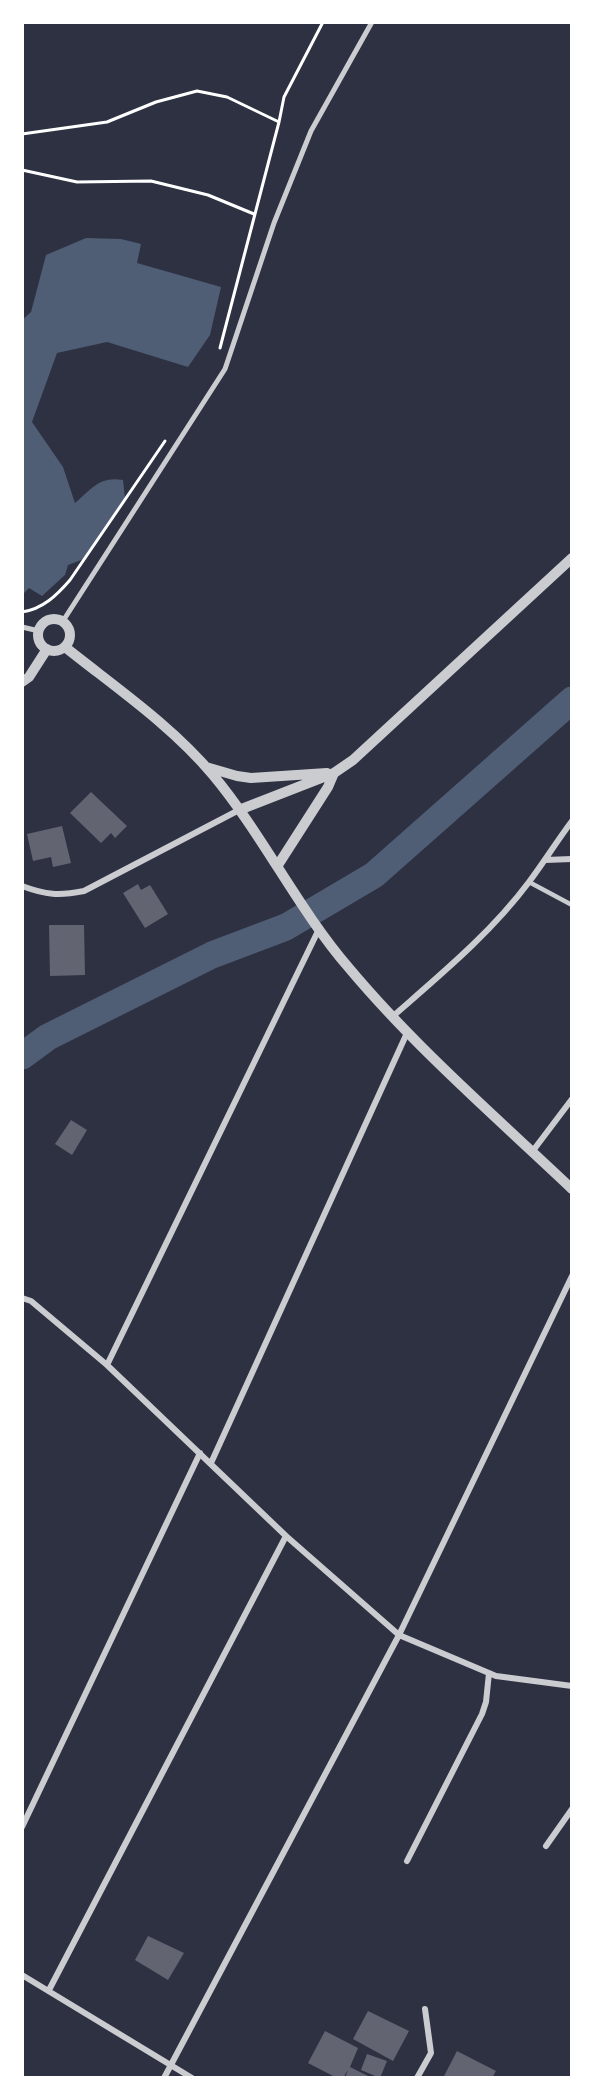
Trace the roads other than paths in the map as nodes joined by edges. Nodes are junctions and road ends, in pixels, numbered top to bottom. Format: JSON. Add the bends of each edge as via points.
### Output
{"nodes":[{"id":1,"x":372,"y":22,"type":"edge"},
{"id":2,"x":572,"y":558,"type":"edge"},
{"id":3,"x":63,"y":621,"type":"junction"},
{"id":4,"x":22,"y":627,"type":"edge"},
{"id":5,"x":39,"y":631,"type":"junction"},
{"id":6,"x":65,"y":647,"type":"junction"},
{"id":7,"x":47,"y":649,"type":"junction"},
{"id":8,"x":22,"y":682,"type":"edge"},
{"id":9,"x":206,"y":767,"type":"junction"},
{"id":10,"x":334,"y":773,"type":"junction"},
{"id":11,"x":240,"y":810,"type":"junction"},
{"id":12,"x":572,"y":822,"type":"edge"},
{"id":13,"x":572,"y":859,"type":"edge"},
{"id":14,"x":544,"y":860,"type":"junction"},
{"id":15,"x":278,"y":865,"type":"junction"},
{"id":16,"x":529,"y":882,"type":"junction"},
{"id":17,"x":22,"y":886,"type":"edge"},
{"id":18,"x":572,"y":905,"type":"edge"},
{"id":19,"x":317,"y":925,"type":"junction"},
{"id":20,"x":391,"y":1017,"type":"junction"},
{"id":21,"x":407,"y":1033,"type":"junction"},
{"id":22,"x":572,"y":1099,"type":"edge"},
{"id":23,"x":532,"y":1152,"type":"junction"},
{"id":24,"x":572,"y":1189,"type":"edge"},
{"id":25,"x":572,"y":1276,"type":"edge"},
{"id":26,"x":22,"y":1298,"type":"edge"},
{"id":27,"x":107,"y":1365,"type":"junction"},
{"id":28,"x":200,"y":1453,"type":"junction"},
{"id":29,"x":211,"y":1463,"type":"junction"},
{"id":30,"x":286,"y":1536,"type":"junction"},
{"id":31,"x":399,"y":1635,"type":"junction"},
{"id":32,"x":489,"y":1673,"type":"junction"},
{"id":33,"x":572,"y":1686,"type":"edge"},
{"id":34,"x":572,"y":1809,"type":"edge"},
{"id":35,"x":22,"y":1827,"type":"edge"},
{"id":36,"x":546,"y":1846,"type":"dead end"},
{"id":37,"x":407,"y":1861,"type":"dead end"},
{"id":38,"x":22,"y":1975,"type":"edge"},
{"id":39,"x":49,"y":1990,"type":"junction"},
{"id":40,"x":425,"y":2009,"type":"dead end"},
{"id":41,"x":170,"y":2065,"type":"junction"},
{"id":42,"x":164,"y":2078,"type":"edge"},
{"id":43,"x":192,"y":2078,"type":"edge"},
{"id":44,"x":417,"y":2078,"type":"edge"}],
"edges":[{"from":1,"to":3,"type":"street","via":[[311,131],[274,222],[225,369]]},
{"from":2,"to":10,"type":"street","via":[[353,760]]},
{"from":3,"to":5,"type":"street","via":[[48,620]]},
{"from":3,"to":6,"type":"street","via":[[70,634]]},
{"from":4,"to":5,"type":"street"},
{"from":5,"to":7,"type":"street","via":[[41,643]]},
{"from":6,"to":7,"type":"street"},
{"from":6,"to":9,"type":"street","via":[[180,739]]},
{"from":7,"to":8,"type":"street"},
{"from":9,"to":10,"type":"street","via":[[251,778]]},
{"from":9,"to":11,"type":"street"},
{"from":10,"to":11,"type":"street"},
{"from":10,"to":15,"type":"street"},
{"from":11,"to":15,"type":"street"},
{"from":11,"to":17,"type":"street","via":[[84,891],[45,894]]},
{"from":12,"to":14,"type":"street"},
{"from":13,"to":14,"type":"street"},
{"from":14,"to":16,"type":"street"},
{"from":15,"to":19,"type":"street"},
{"from":16,"to":18,"type":"lane"},
{"from":16,"to":20,"type":"street","via":[[439,976]]},
{"from":19,"to":20,"type":"street","via":[[346,966]]},
{"from":19,"to":27,"type":"street"},
{"from":20,"to":21,"type":"street"},
{"from":21,"to":23,"type":"street"},
{"from":21,"to":29,"type":"street"},
{"from":22,"to":23,"type":"street"},
{"from":23,"to":24,"type":"street"},
{"from":25,"to":31,"type":"street"},
{"from":26,"to":27,"type":"street"},
{"from":27,"to":28,"type":"street"},
{"from":28,"to":29,"type":"street"},
{"from":28,"to":35,"type":"street"},
{"from":29,"to":30,"type":"street"},
{"from":30,"to":31,"type":"street"},
{"from":30,"to":39,"type":"street"},
{"from":31,"to":32,"type":"street"},
{"from":31,"to":41,"type":"street"},
{"from":32,"to":33,"type":"street"},
{"from":32,"to":37,"type":"street","via":[[482,1714]]},
{"from":34,"to":36,"type":"street"},
{"from":38,"to":39,"type":"street"},
{"from":39,"to":41,"type":"street"},
{"from":40,"to":44,"type":"street","via":[[431,2053]]},
{"from":41,"to":42,"type":"street"},
{"from":41,"to":43,"type":"street"}]}
